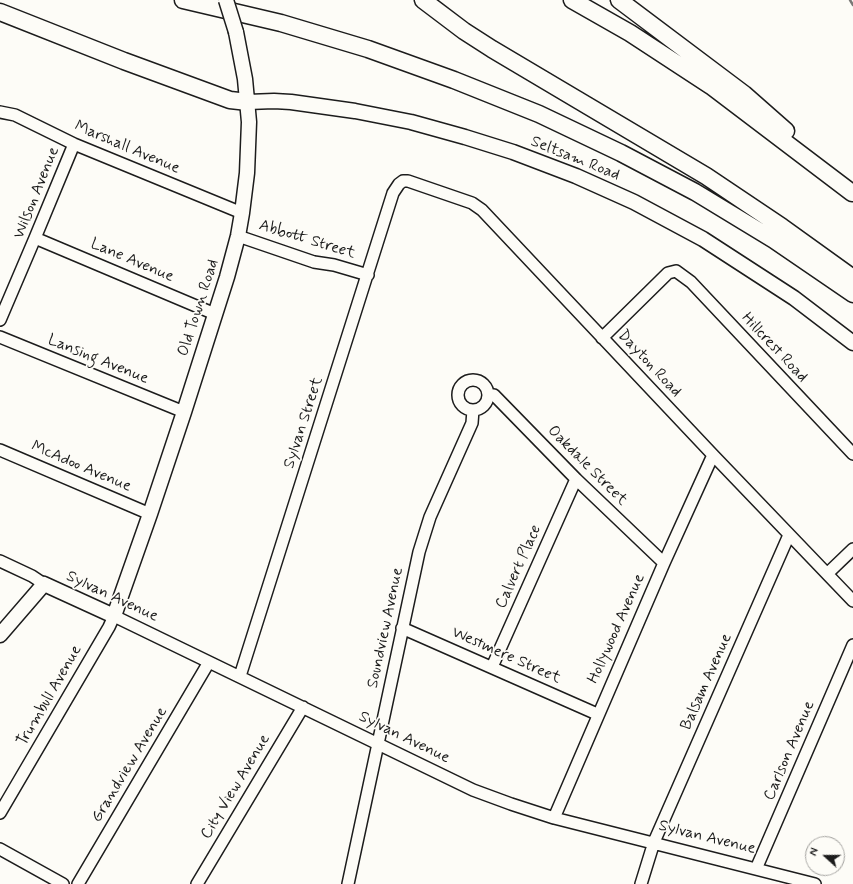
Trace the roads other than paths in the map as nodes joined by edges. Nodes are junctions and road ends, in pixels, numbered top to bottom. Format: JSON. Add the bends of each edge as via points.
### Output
{"nodes":[{"id":1,"x":183,"y":0,"type":"edge"},
{"id":2,"x":226,"y":0,"type":"edge"},
{"id":3,"x":423,"y":0,"type":"edge"},
{"id":4,"x":572,"y":0,"type":"edge"},
{"id":5,"x":619,"y":0,"type":"edge"},
{"id":6,"x":0,"y":12,"type":"edge"},
{"id":7,"x":248,"y":102,"type":"junction"},
{"id":8,"x":0,"y":112,"type":"edge"},
{"id":9,"x":74,"y":144,"type":"junction"},
{"id":10,"x":403,"y":181,"type":"joint"},
{"id":11,"x":853,"y":194,"type":"edge"},
{"id":12,"x":242,"y":213,"type":"junction"},
{"id":13,"x":238,"y":236,"type":"junction"},
{"id":14,"x":36,"y":238,"type":"junction"},
{"id":15,"x":368,"y":275,"type":"junction"},
{"id":16,"x":853,"y":278,"type":"edge"},
{"id":17,"x":853,"y":294,"type":"edge"},
{"id":18,"x":215,"y":314,"type":"junction"},
{"id":19,"x":0,"y":320,"type":"edge"},
{"id":20,"x":0,"y":337,"type":"edge"},
{"id":21,"x":602,"y":338,"type":"junction"},
{"id":22,"x":853,"y":343,"type":"edge"},
{"id":23,"x":488,"y":395,"type":"junction"},
{"id":24,"x":473,"y":410,"type":"junction"},
{"id":25,"x":184,"y":412,"type":"junction"},
{"id":26,"x":0,"y":450,"type":"edge"},
{"id":27,"x":853,"y":454,"type":"edge"},
{"id":28,"x":713,"y":455,"type":"junction"},
{"id":29,"x":576,"y":479,"type":"junction"},
{"id":30,"x":150,"y":514,"type":"junction"},
{"id":31,"x":789,"y":535,"type":"junction"},
{"id":32,"x":853,"y":550,"type":"edge"},
{"id":33,"x":0,"y":561,"type":"edge"},
{"id":34,"x":664,"y":562,"type":"junction"},
{"id":35,"x":828,"y":573,"type":"junction"},
{"id":36,"x":44,"y":584,"type":"junction"},
{"id":37,"x":853,"y":600,"type":"edge"},
{"id":38,"x":114,"y":616,"type":"junction"},
{"id":39,"x":402,"y":628,"type":"junction"},
{"id":40,"x":0,"y":635,"type":"edge"},
{"id":41,"x":853,"y":645,"type":"edge"},
{"id":42,"x":209,"y":662,"type":"junction"},
{"id":43,"x":492,"y":667,"type":"junction"},
{"id":44,"x":240,"y":676,"type":"junction"},
{"id":45,"x":303,"y":707,"type":"junction"},
{"id":46,"x":597,"y":714,"type":"junction"},
{"id":47,"x":378,"y":745,"type":"junction"},
{"id":48,"x":0,"y":813,"type":"edge"},
{"id":49,"x":554,"y":818,"type":"junction"},
{"id":50,"x":654,"y":842,"type":"junction"},
{"id":51,"x":0,"y":849,"type":"edge"},
{"id":52,"x":756,"y":869,"type":"junction"},
{"id":53,"x":63,"y":884,"type":"edge"},
{"id":54,"x":78,"y":884,"type":"edge"},
{"id":55,"x":197,"y":884,"type":"edge"},
{"id":56,"x":348,"y":884,"type":"edge"},
{"id":57,"x":641,"y":884,"type":"edge"},
{"id":58,"x":815,"y":884,"type":"edge"}],
"edges":[{"from":1,"to":17,"type":"highway","via":[[281,23],[368,49],[539,114],[695,192],[774,240]]},
{"from":2,"to":7,"type":"main road","name":"Old Town Road","bridge":true,"via":[[236,32]]},
{"from":3,"to":16,"type":"highway","via":[[492,49],[706,176]]},
{"from":4,"to":11,"type":"highway","via":[[641,40],[711,86]]},
{"from":5,"to":11,"type":"highway","via":[[744,94]]},
{"from":6,"to":7,"type":"highway","via":[[223,98]]},
{"from":7,"to":12,"type":"main road","name":"Old Town Road","via":[[249,150]]},
{"from":7,"to":22,"type":"main road","name":"Seltsam Road","via":[[291,102],[410,122],[513,152],[576,176],[634,202],[702,239],[794,298]]},
{"from":8,"to":9,"type":"street","name":"Marshall Avenue","via":[[15,115]]},
{"from":9,"to":12,"type":"street","name":"Marshall Avenue"},
{"from":9,"to":14,"type":"street","name":"Wilson Avenue"},
{"from":10,"to":15,"type":"street","name":"Sylvan Street","via":[[393,193]]},
{"from":10,"to":21,"type":"street","name":"Dayton Road","via":[[412,181],[472,203],[482,210]]},
{"from":12,"to":13,"type":"main road","name":"Old Town Road"},
{"from":13,"to":15,"type":"street","name":"Abbott Street","via":[[314,262]]},
{"from":13,"to":18,"type":"main road","name":"Old Town Road"},
{"from":14,"to":18,"type":"street","name":"Lane Avenue"},
{"from":14,"to":19,"type":"street","name":"Wilson Avenue"},
{"from":15,"to":44,"type":"street","name":"Sylvan Street"},
{"from":18,"to":25,"type":"main road","name":"Old Town Road"},
{"from":20,"to":25,"type":"street","name":"Lansing Avenue"},
{"from":21,"to":27,"type":"street","name":"Hillcrest Road","via":[[668,273],[676,272],[691,282]]},
{"from":21,"to":28,"type":"street","name":"Dayton Road"},
{"from":23,"to":24,"type":"street","via":[[488,400],[482,407]]},
{"from":23,"to":24,"type":"street","via":[[485,386],[478,381],[469,381],[462,386],[459,390],[459,400],[465,407]]},
{"from":23,"to":29,"type":"street","name":"Oakdale Street","via":[[494,395]]},
{"from":24,"to":39,"type":"street","name":"Soundview Avenue","via":[[472,423],[430,517],[419,552]]},
{"from":25,"to":30,"type":"main road","name":"Old Town Road"},
{"from":26,"to":30,"type":"street","name":"McAdoo Avenue"},
{"from":28,"to":31,"type":"street","name":"Dayton Road"},
{"from":28,"to":34,"type":"street","name":"Hollywood Avenue"},
{"from":29,"to":34,"type":"street","name":"Oakdale Street"},
{"from":29,"to":43,"type":"street","name":"Calvert Place"},
{"from":30,"to":38,"type":"main road","name":"Old Town Road"},
{"from":31,"to":35,"type":"street","name":"Dayton Road"},
{"from":31,"to":50,"type":"street","name":"Balsam Avenue"},
{"from":32,"to":35,"type":"street"},
{"from":33,"to":36,"type":"street","name":"Sylvan Avenue"},
{"from":34,"to":46,"type":"street","name":"Hollywood Avenue"},
{"from":35,"to":37,"type":"street","name":"Dayton Road"},
{"from":36,"to":38,"type":"main road","name":"Sylvan Avenue"},
{"from":36,"to":40,"type":"main road"},
{"from":38,"to":42,"type":"street","name":"Sylvan Avenue"},
{"from":38,"to":48,"type":"street","name":"Trumbull Avenue"},
{"from":39,"to":43,"type":"street","name":"Westmere Street"},
{"from":39,"to":47,"type":"street","name":"Soundview Avenue"},
{"from":41,"to":52,"type":"street","name":"Carlson Avenue"},
{"from":42,"to":44,"type":"street","name":"Sylvan Avenue"},
{"from":42,"to":54,"type":"street","name":"Grandview Avenue"},
{"from":43,"to":46,"type":"street","name":"Westmere Street"},
{"from":44,"to":45,"type":"street","name":"Sylvan Avenue"},
{"from":45,"to":47,"type":"street","name":"Sylvan Avenue"},
{"from":45,"to":55,"type":"street","name":"City View Avenue"},
{"from":46,"to":49,"type":"street","name":"Hollywood Avenue"},
{"from":47,"to":49,"type":"street","name":"Sylvan Avenue","via":[[473,790]]},
{"from":47,"to":56,"type":"street","name":"Soundview Avenue"},
{"from":49,"to":50,"type":"street","name":"Sylvan Avenue"},
{"from":50,"to":52,"type":"street","name":"Sylvan Avenue"},
{"from":50,"to":57,"type":"street","name":"Balsam Avenue"},
{"from":51,"to":53,"type":"street"},
{"from":52,"to":58,"type":"street","name":"Sylvan Avenue"}]}
